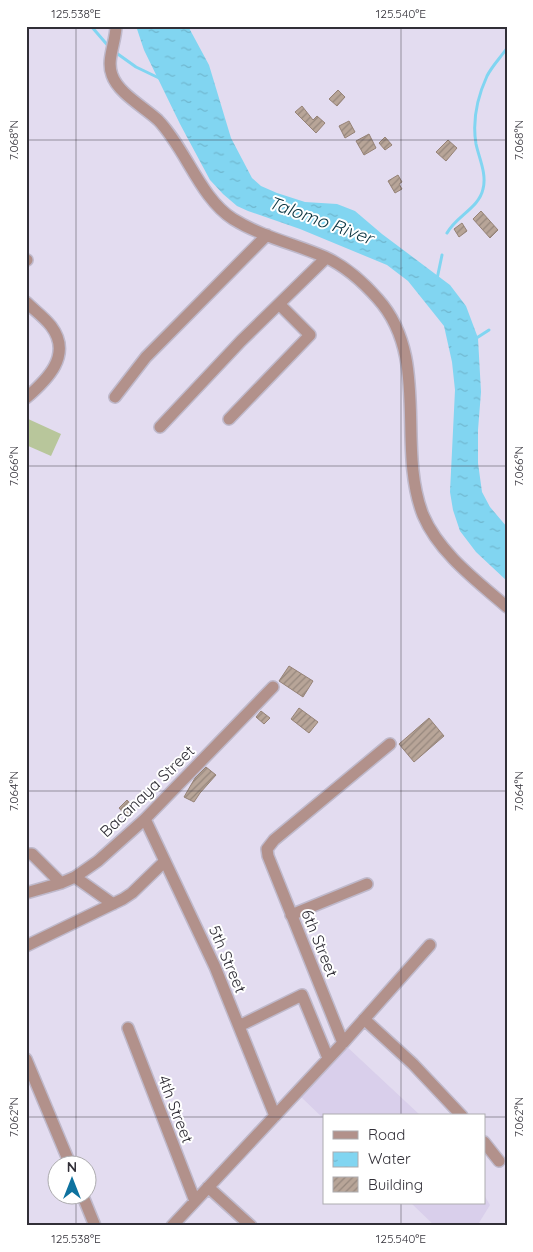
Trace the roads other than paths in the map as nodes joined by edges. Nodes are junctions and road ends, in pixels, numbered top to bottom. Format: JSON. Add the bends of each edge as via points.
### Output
{"nodes":[{"id":1,"x":116,"y":29,"type":"edge"},
{"id":2,"x":267,"y":235,"type":"junction"},
{"id":3,"x":326,"y":258,"type":"junction"},
{"id":4,"x":26,"y":302,"type":"edge"},
{"id":5,"x":279,"y":304,"type":"junction"},
{"id":6,"x":115,"y":397,"type":"dead end"},
{"id":7,"x":26,"y":398,"type":"edge"},
{"id":8,"x":229,"y":419,"type":"dead end"},
{"id":9,"x":160,"y":427,"type":"dead end"},
{"id":10,"x":507,"y":608,"type":"edge"},
{"id":11,"x":273,"y":687,"type":"dead end"},
{"id":12,"x":390,"y":744,"type":"dead end"},
{"id":13,"x":145,"y":819,"type":"junction"},
{"id":14,"x":26,"y":854,"type":"edge"},
{"id":15,"x":165,"y":861,"type":"junction"},
{"id":16,"x":75,"y":877,"type":"junction"},
{"id":17,"x":61,"y":883,"type":"junction"},
{"id":18,"x":367,"y":884,"type":"dead end"},
{"id":19,"x":26,"y":893,"type":"edge"},
{"id":20,"x":114,"y":904,"type":"junction"},
{"id":21,"x":291,"y":915,"type":"junction"},
{"id":22,"x":430,"y":945,"type":"dead end"},
{"id":23,"x":26,"y":946,"type":"edge"},
{"id":24,"x":364,"y":1019,"type":"junction"},
{"id":25,"x":239,"y":1026,"type":"junction"},
{"id":26,"x":128,"y":1028,"type":"dead end"},
{"id":27,"x":342,"y":1043,"type":"junction"},
{"id":28,"x":328,"y":1058,"type":"junction"},
{"id":29,"x":26,"y":1059,"type":"edge"},
{"id":30,"x":460,"y":1114,"type":"edge"},
{"id":31,"x":275,"y":1116,"type":"junction"},
{"id":32,"x":486,"y":1145,"type":"edge"},
{"id":33,"x":66,"y":1154,"type":"edge"},
{"id":34,"x":499,"y":1161,"type":"dead end"},
{"id":35,"x":208,"y":1187,"type":"junction"},
{"id":36,"x":195,"y":1201,"type":"junction"},
{"id":37,"x":86,"y":1204,"type":"edge"},
{"id":38,"x":95,"y":1226,"type":"edge"},
{"id":39,"x":172,"y":1226,"type":"edge"},
{"id":40,"x":251,"y":1226,"type":"edge"}],
"edges":[{"from":1,"to":2,"type":"street","via":[[110,61],[116,83],[170,134],[214,202],[232,218]]},
{"from":2,"to":3,"type":"street"},
{"from":2,"to":6,"type":"street","via":[[146,358]]},
{"from":3,"to":5,"type":"street"},
{"from":3,"to":10,"type":"street","via":[[360,281],[392,317],[402,338],[406,362],[414,479],[424,516],[443,547]]},
{"from":4,"to":7,"type":"street","via":[[55,332],[58,346],[55,368]]},
{"from":5,"to":8,"type":"street","via":[[310,335]]},
{"from":5,"to":9,"type":"street"},
{"from":11,"to":13,"type":"street","name":"Bacanaya Street"},
{"from":12,"to":21,"type":"street","name":"6th Street","via":[[267,849]]},
{"from":13,"to":15,"type":"street","name":"5th Street"},
{"from":13,"to":16,"type":"street","name":"Bacanaya Street","via":[[98,862]]},
{"from":14,"to":17,"type":"street","via":[[32,854]]},
{"from":15,"to":20,"type":"street","via":[[132,893]]},
{"from":15,"to":25,"type":"street","name":"5th Street"},
{"from":16,"to":17,"type":"street","name":"Bacanaya Street"},
{"from":16,"to":20,"type":"street"},
{"from":17,"to":19,"type":"street","name":"Bacanaya Street"},
{"from":18,"to":21,"type":"street"},
{"from":20,"to":23,"type":"street"},
{"from":21,"to":27,"type":"street","name":"6th Street"},
{"from":22,"to":24,"type":"street"},
{"from":24,"to":27,"type":"street"},
{"from":24,"to":30,"type":"street"},
{"from":25,"to":28,"type":"street","via":[[302,995]]},
{"from":25,"to":31,"type":"street","name":"5th Street"},
{"from":26,"to":36,"type":"street","name":"4th Street"},
{"from":27,"to":28,"type":"street"},
{"from":28,"to":31,"type":"street"},
{"from":29,"to":33,"type":"street"},
{"from":31,"to":35,"type":"street"},
{"from":32,"to":34,"type":"street"},
{"from":35,"to":36,"type":"street"},
{"from":35,"to":40,"type":"street"},
{"from":36,"to":39,"type":"street"},
{"from":37,"to":38,"type":"street"}]}
